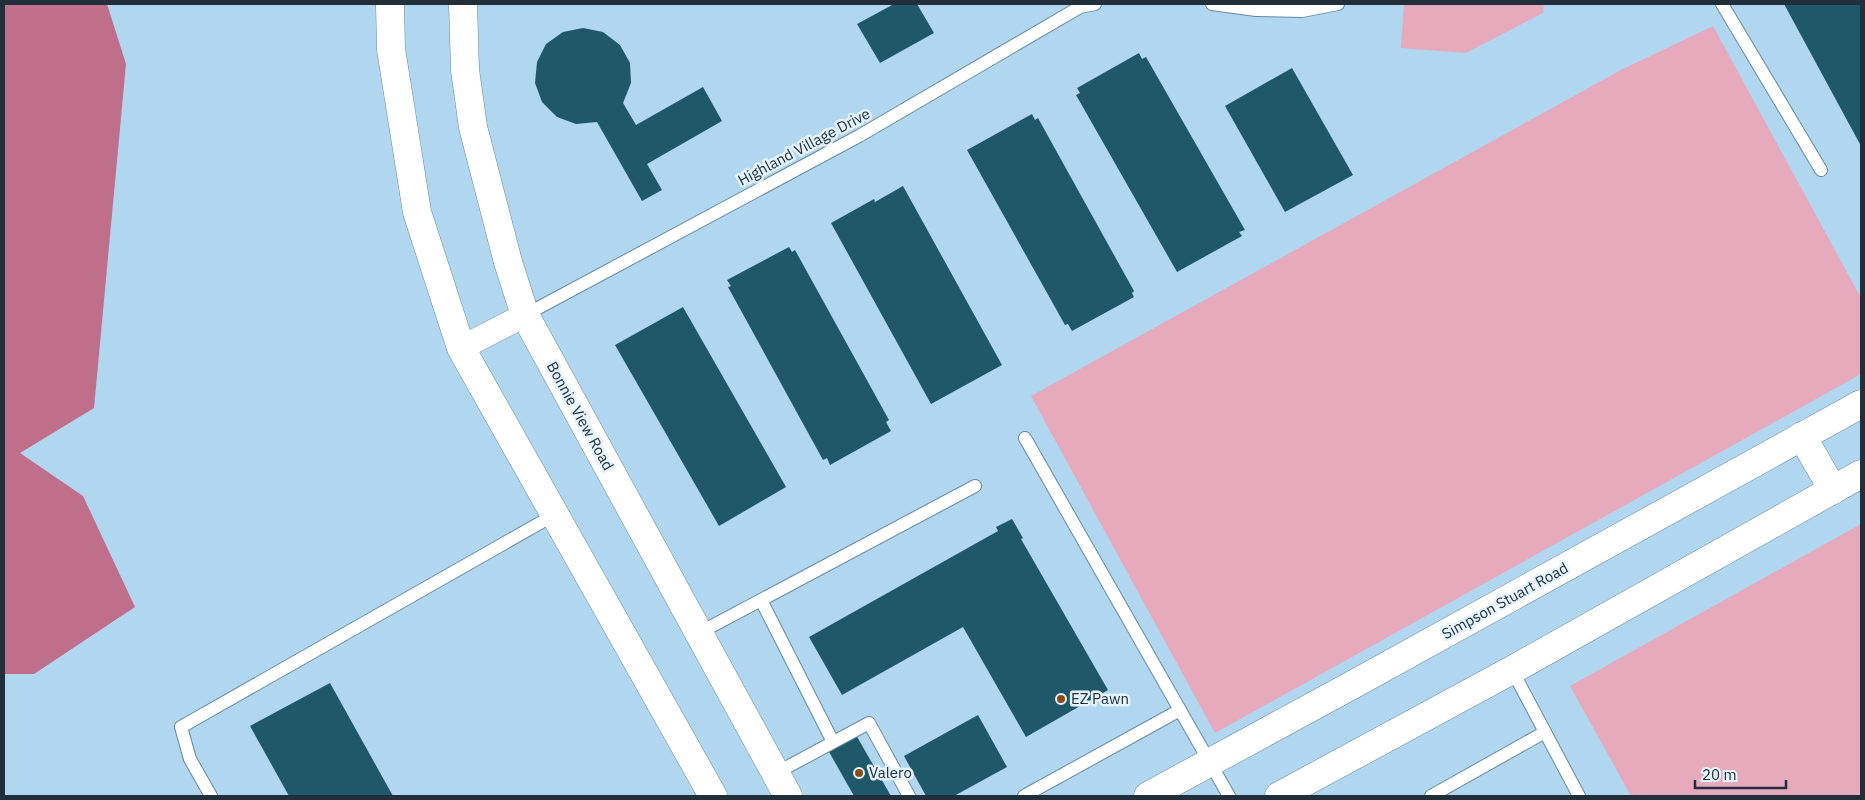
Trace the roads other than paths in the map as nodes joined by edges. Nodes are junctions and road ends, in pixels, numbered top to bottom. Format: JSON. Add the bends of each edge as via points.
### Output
{"nodes":[{"id":1,"x":390,"y":4,"type":"edge"},
{"id":2,"x":463,"y":4,"type":"edge"},
{"id":3,"x":1096,"y":4,"type":"edge"},
{"id":4,"x":1212,"y":4,"type":"edge"},
{"id":5,"x":1338,"y":4,"type":"edge"},
{"id":6,"x":1722,"y":4,"type":"edge"},
{"id":7,"x":1821,"y":170,"type":"dead end"},
{"id":8,"x":525,"y":315,"type":"junction"},
{"id":9,"x":461,"y":348,"type":"junction"},
{"id":10,"x":1861,"y":404,"type":"edge"},
{"id":11,"x":1802,"y":436,"type":"junction"},
{"id":12,"x":1025,"y":438,"type":"dead end"},
{"id":13,"x":1861,"y":474,"type":"edge"},
{"id":14,"x":975,"y":486,"type":"dead end"},
{"id":15,"x":1833,"y":490,"type":"junction"},
{"id":16,"x":554,"y":515,"type":"junction"},
{"id":17,"x":761,"y":600,"type":"junction"},
{"id":18,"x":699,"y":633,"type":"junction"},
{"id":19,"x":1512,"y":670,"type":"junction"},
{"id":20,"x":1180,"y":710,"type":"junction"},
{"id":21,"x":1544,"y":732,"type":"junction"},
{"id":22,"x":833,"y":742,"type":"junction"},
{"id":23,"x":1209,"y":762,"type":"junction"},
{"id":24,"x":782,"y":785,"type":"edge"},
{"id":25,"x":210,"y":796,"type":"edge"},
{"id":26,"x":712,"y":796,"type":"edge"},
{"id":27,"x":909,"y":796,"type":"edge"},
{"id":28,"x":1025,"y":796,"type":"edge"},
{"id":29,"x":1148,"y":796,"type":"edge"},
{"id":30,"x":1229,"y":796,"type":"edge"},
{"id":31,"x":1279,"y":796,"type":"edge"},
{"id":32,"x":1431,"y":796,"type":"edge"},
{"id":33,"x":1579,"y":796,"type":"edge"}],
"edges":[{"from":1,"to":9,"type":"main road","via":[[391,49],[417,212]]},
{"from":2,"to":8,"type":"main road","name":"Bonnie View Road","via":[[465,70],[474,127],[508,262]]},
{"from":3,"to":8,"type":"lane","name":"Highland Village Drive","via":[[1080,7],[859,136]]},
{"from":4,"to":5,"type":"lane","via":[[1256,10],[1302,11]]},
{"from":6,"to":7,"type":"lane"},
{"from":8,"to":9,"type":"street"},
{"from":8,"to":18,"type":"main road","name":"Bonnie View Road"},
{"from":9,"to":16,"type":"main road"},
{"from":10,"to":11,"type":"main road","name":"Simpson Stuart Road"},
{"from":11,"to":15,"type":"main road"},
{"from":11,"to":23,"type":"main road","name":"Simpson Stuart Road"},
{"from":12,"to":20,"type":"lane"},
{"from":13,"to":15,"type":"main road"},
{"from":14,"to":17,"type":"lane"},
{"from":15,"to":19,"type":"main road"},
{"from":16,"to":25,"type":"lane","via":[[181,728],[190,759]]},
{"from":16,"to":26,"type":"main road"},
{"from":17,"to":18,"type":"lane"},
{"from":17,"to":22,"type":"lane"},
{"from":18,"to":24,"type":"main road","name":"Bonnie View Road"},
{"from":19,"to":21,"type":"lane"},
{"from":19,"to":31,"type":"main road"},
{"from":20,"to":23,"type":"lane"},
{"from":20,"to":28,"type":"lane"},
{"from":21,"to":32,"type":"lane"},
{"from":21,"to":33,"type":"lane"},
{"from":22,"to":24,"type":"lane"},
{"from":22,"to":27,"type":"lane","via":[[868,723]]},
{"from":23,"to":29,"type":"main road","name":"Simpson Stuart Road"},
{"from":23,"to":30,"type":"lane"}]}
